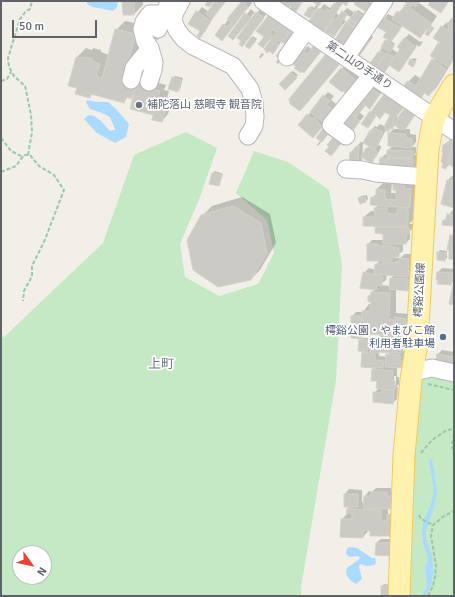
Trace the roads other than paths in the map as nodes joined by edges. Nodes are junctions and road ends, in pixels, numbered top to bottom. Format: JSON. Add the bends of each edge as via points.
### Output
{"nodes":[{"id":1,"x":263,"y":1,"type":"edge"},
{"id":2,"x":384,"y":1,"type":"edge"},
{"id":3,"x":169,"y":12,"type":"edge"},
{"id":4,"x":306,"y":30,"type":"junction"},
{"id":5,"x":150,"y":48,"type":"junction"},
{"id":6,"x":287,"y":57,"type":"dead end"},
{"id":7,"x":346,"y":58,"type":"junction"},
{"id":8,"x":372,"y":75,"type":"junction"},
{"id":9,"x":131,"y":80,"type":"dead end"},
{"id":10,"x":149,"y":82,"type":"dead end"},
{"id":11,"x":454,"y":85,"type":"edge"},
{"id":12,"x":434,"y":118,"type":"junction"},
{"id":13,"x":454,"y":131,"type":"edge"},
{"id":14,"x":248,"y":136,"type":"dead end"},
{"id":15,"x":346,"y":136,"type":"dead end"},
{"id":16,"x":346,"y":169,"type":"dead end"},
{"id":17,"x":426,"y":176,"type":"junction"},
{"id":18,"x":454,"y":372,"type":"edge"},
{"id":19,"x":412,"y":376,"type":"junction"},
{"id":20,"x":398,"y":596,"type":"edge"}],
"edges":[{"from":1,"to":4,"type":"street","name":"第二山の手通り"},
{"from":2,"to":7,"type":"street"},
{"from":3,"to":5,"type":"street","via":[[150,14],[144,22],[142,29]]},
{"from":3,"to":14,"type":"street","via":[[183,38],[193,46],[233,66],[250,89],[255,117],[254,126]]},
{"from":4,"to":6,"type":"street"},
{"from":4,"to":7,"type":"street","name":"第二山の手通り"},
{"from":5,"to":9,"type":"street","via":[[134,68]]},
{"from":5,"to":10,"type":"street","via":[[154,62]]},
{"from":7,"to":8,"type":"street","name":"第二山の手通り"},
{"from":8,"to":12,"type":"street","name":"第二山の手通り"},
{"from":8,"to":15,"type":"street","via":[[331,125]]},
{"from":11,"to":12,"type":"main road","name":"樗谿公園線"},
{"from":12,"to":13,"type":"street","name":"第二山の手通り"},
{"from":12,"to":17,"type":"main road","name":"樗谿公園線"},
{"from":16,"to":17,"type":"street"},
{"from":17,"to":19,"type":"main road","name":"樗谿公園線","via":[[417,343]]},
{"from":18,"to":19,"type":"street","via":[[432,368]]},
{"from":19,"to":20,"type":"main road","name":"樗谿公園線","via":[[404,455]]}]}
